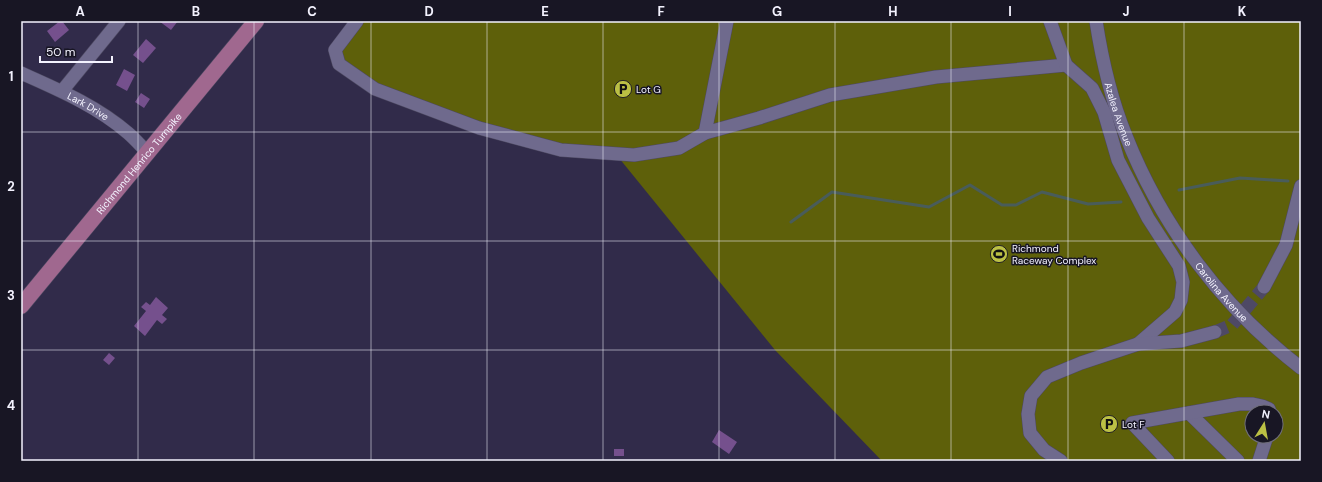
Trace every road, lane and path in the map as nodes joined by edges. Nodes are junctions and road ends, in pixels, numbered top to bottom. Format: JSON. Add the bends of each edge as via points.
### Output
{"nodes":[{"id":1,"x":119,"y":21,"type":"edge"},
{"id":2,"x":256,"y":21,"type":"edge"},
{"id":3,"x":357,"y":21,"type":"edge"},
{"id":4,"x":727,"y":21,"type":"edge"},
{"id":5,"x":1050,"y":21,"type":"edge"},
{"id":6,"x":1096,"y":21,"type":"edge"},
{"id":7,"x":1066,"y":65,"type":"junction"},
{"id":8,"x":21,"y":73,"type":"edge"},
{"id":9,"x":62,"y":91,"type":"junction"},
{"id":10,"x":705,"y":133,"type":"junction"},
{"id":11,"x":148,"y":153,"type":"junction"},
{"id":12,"x":1301,"y":186,"type":"edge"},
{"id":13,"x":1157,"y":202,"type":"joint"},
{"id":14,"x":1264,"y":287,"type":"tunnel mouth"},
{"id":15,"x":21,"y":306,"type":"edge"},
{"id":16,"x":1215,"y":332,"type":"tunnel mouth"},
{"id":17,"x":1138,"y":344,"type":"junction"},
{"id":18,"x":1301,"y":368,"type":"edge"},
{"id":19,"x":1244,"y":404,"type":"edge"},
{"id":20,"x":1189,"y":413,"type":"junction"},
{"id":21,"x":1264,"y":444,"type":"edge"},
{"id":22,"x":1061,"y":461,"type":"edge"},
{"id":23,"x":1168,"y":461,"type":"edge"},
{"id":24,"x":1238,"y":461,"type":"edge"},
{"id":25,"x":1258,"y":461,"type":"edge"}],
"edges":[{"from":1,"to":9,"type":"street"},
{"from":2,"to":11,"type":"main road","name":"Richmond Henrico Turnpike"},
{"from":3,"to":10,"type":"street","via":[[335,50],[339,64],[375,89],[479,128],[561,150],[634,154],[679,148]]},
{"from":4,"to":10,"type":"street"},
{"from":5,"to":7,"type":"street"},
{"from":6,"to":13,"type":"street","name":"Azalea Avenue","via":[[1106,71],[1125,135]]},
{"from":7,"to":10,"type":"street","via":[[936,76],[830,95]]},
{"from":7,"to":17,"type":"street","via":[[1092,88],[1104,112],[1118,160],[1148,218],[1179,266],[1183,282],[1181,300],[1175,312]]},
{"from":8,"to":9,"type":"street","name":"Lark Drive"},
{"from":9,"to":11,"type":"street","name":"Lark Drive","via":[[115,122]]},
{"from":11,"to":15,"type":"main road","name":"Richmond Henrico Turnpike"},
{"from":12,"to":14,"type":"street","via":[[1286,245]]},
{"from":13,"to":18,"type":"street","name":"Carolina Avenue","via":[[1207,277],[1272,345]]},
{"from":16,"to":17,"type":"street","via":[[1181,341]]},
{"from":17,"to":22,"type":"street","via":[[1080,362],[1047,377],[1031,396],[1028,414],[1030,433],[1044,450]]},
{"from":19,"to":20,"type":"street"},
{"from":20,"to":23,"type":"street","via":[[1132,423]]},
{"from":20,"to":24,"type":"street"},
{"from":21,"to":25,"type":"street"}]}
